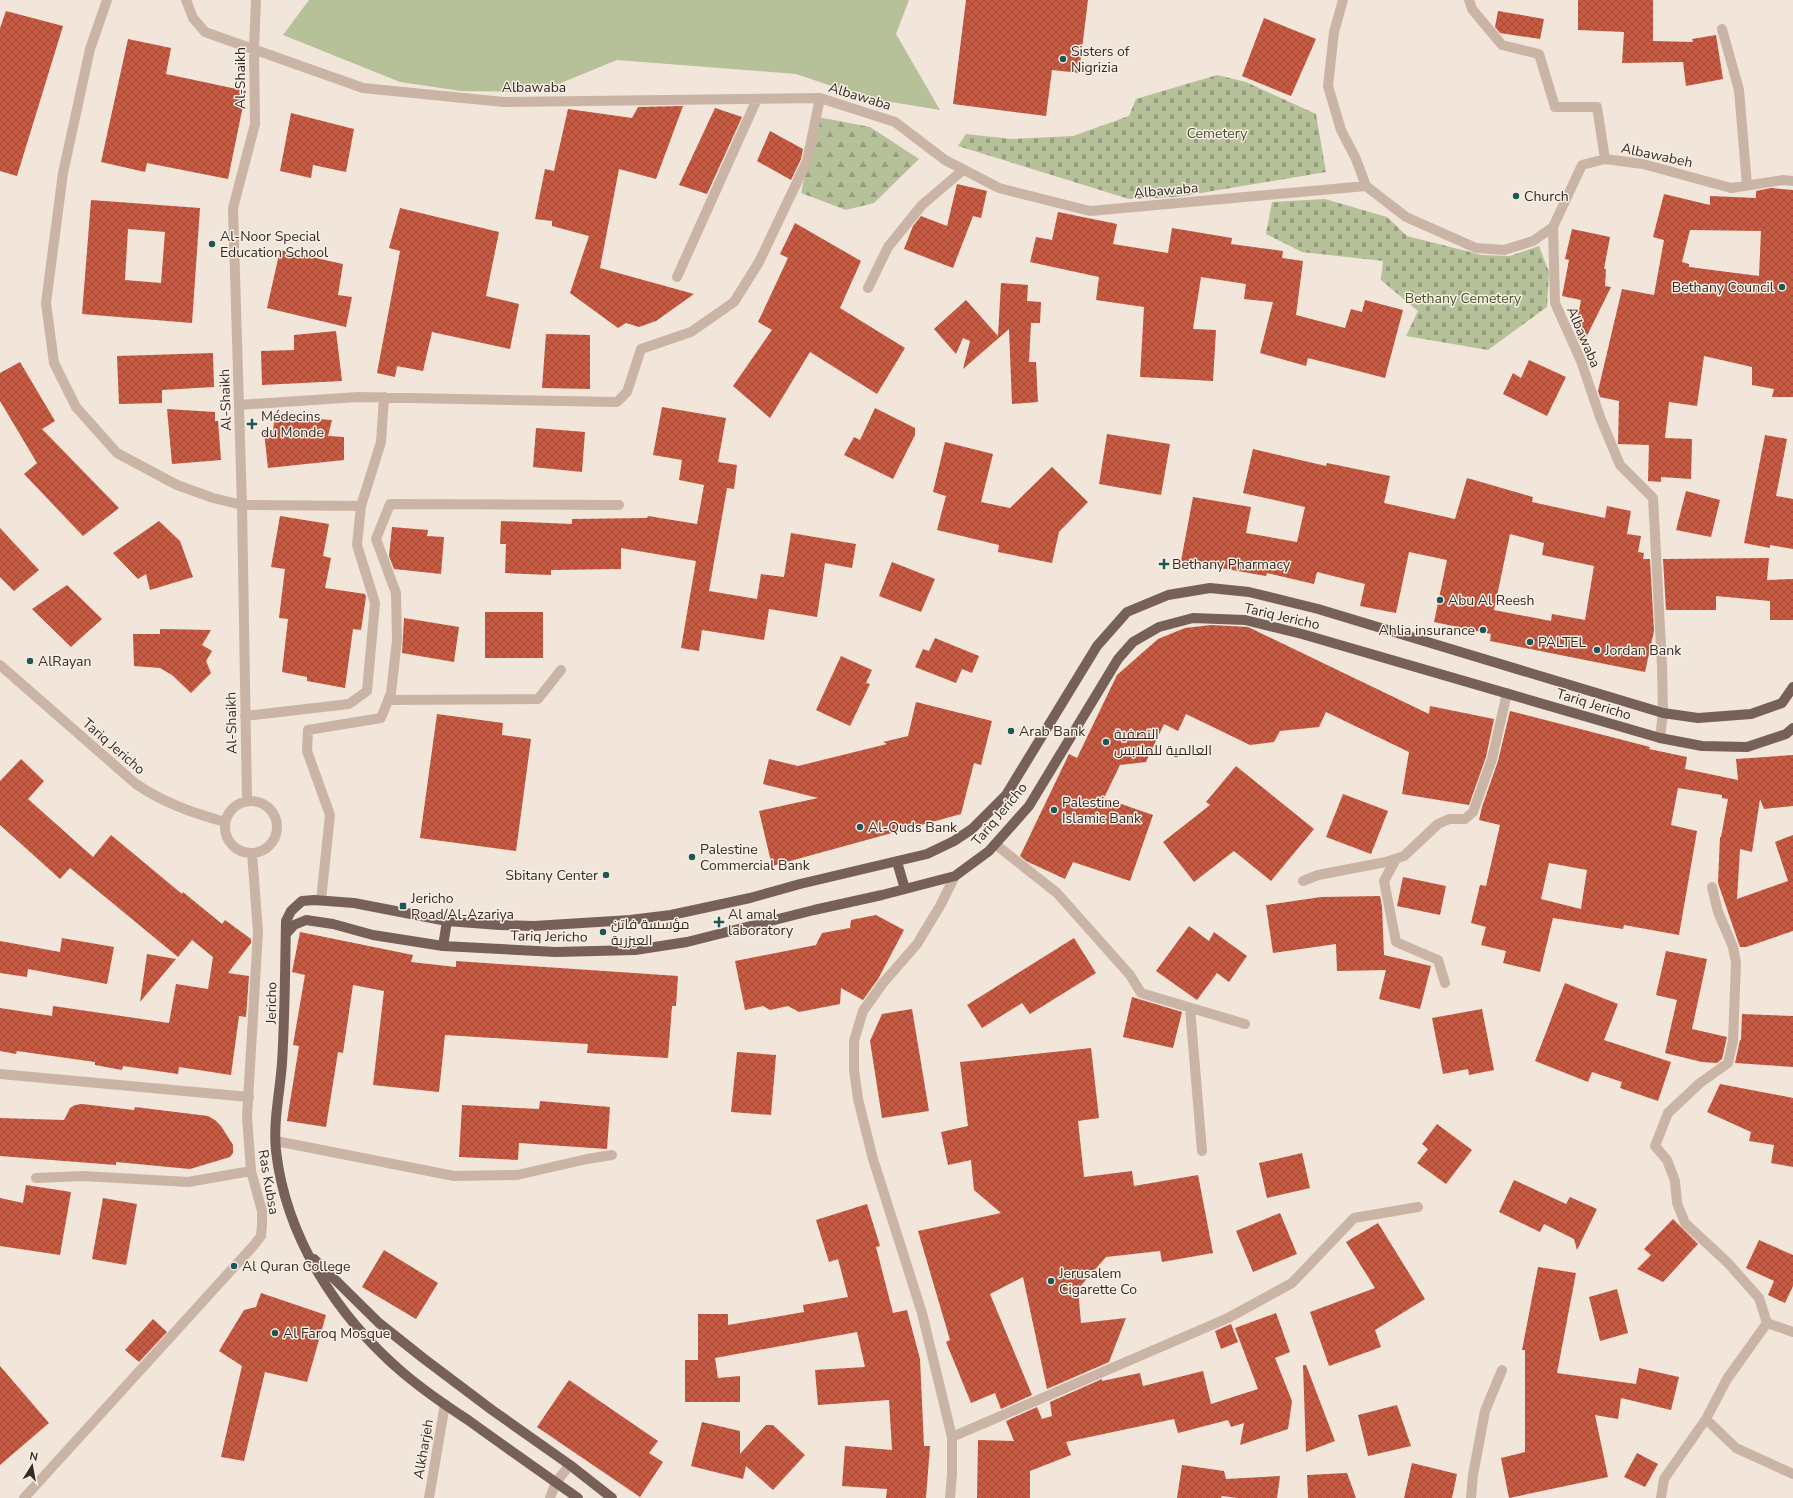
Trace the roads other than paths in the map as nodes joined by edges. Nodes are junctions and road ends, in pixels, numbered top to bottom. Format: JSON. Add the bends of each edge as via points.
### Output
{"nodes":[{"id":1,"x":107,"y":0,"type":"edge"},
{"id":2,"x":186,"y":0,"type":"edge"},
{"id":3,"x":256,"y":0,"type":"edge"},
{"id":4,"x":1343,"y":0,"type":"edge"},
{"id":5,"x":1469,"y":0,"type":"edge"},
{"id":6,"x":1722,"y":29,"type":"dead end"},
{"id":7,"x":254,"y":48,"type":"junction"},
{"id":8,"x":820,"y":98,"type":"junction"},
{"id":9,"x":757,"y":99,"type":"junction"},
{"id":10,"x":1605,"y":159,"type":"junction"},
{"id":11,"x":963,"y":170,"type":"junction"},
{"id":12,"x":1793,"y":181,"type":"edge"},
{"id":13,"x":1747,"y":185,"type":"junction"},
{"id":14,"x":1366,"y":186,"type":"junction"},
{"id":15,"x":1553,"y":227,"type":"junction"},
{"id":16,"x":677,"y":277,"type":"dead end"},
{"id":17,"x":868,"y":288,"type":"dead end"},
{"id":18,"x":384,"y":398,"type":"junction"},
{"id":19,"x":239,"y":405,"type":"junction"},
{"id":20,"x":242,"y":505,"type":"junction"},
{"id":21,"x":619,"y":505,"type":"dead end"},
{"id":22,"x":361,"y":506,"type":"junction"},
{"id":23,"x":0,"y":665,"type":"edge"},
{"id":24,"x":561,"y":670,"type":"dead end"},
{"id":25,"x":1793,"y":687,"type":"edge"},
{"id":26,"x":1507,"y":693,"type":"junction"},
{"id":27,"x":388,"y":700,"type":"junction"},
{"id":28,"x":1663,"y":713,"type":"junction"},
{"id":29,"x":244,"y":716,"type":"junction"},
{"id":30,"x":1793,"y":728,"type":"edge"},
{"id":31,"x":1660,"y":738,"type":"junction"},
{"id":32,"x":247,"y":801,"type":"junction"},
{"id":33,"x":225,"y":822,"type":"junction"},
{"id":34,"x":995,"y":844,"type":"junction"},
{"id":35,"x":252,"y":853,"type":"junction"},
{"id":36,"x":1396,"y":859,"type":"junction"},
{"id":37,"x":897,"y":862,"type":"junction"},
{"id":38,"x":955,"y":876,"type":"junction"},
{"id":39,"x":1303,"y":881,"type":"dead end"},
{"id":40,"x":1712,"y":887,"type":"dead end"},
{"id":41,"x":906,"y":890,"type":"junction"},
{"id":42,"x":321,"y":900,"type":"junction"},
{"id":43,"x":446,"y":921,"type":"junction"},
{"id":44,"x":286,"y":934,"type":"junction"},
{"id":45,"x":443,"y":946,"type":"junction"},
{"id":46,"x":1445,"y":982,"type":"dead end"},
{"id":47,"x":1190,"y":1008,"type":"junction"},
{"id":48,"x":1245,"y":1024,"type":"dead end"},
{"id":49,"x":0,"y":1074,"type":"edge"},
{"id":50,"x":248,"y":1097,"type":"junction"},
{"id":51,"x":276,"y":1141,"type":"junction"},
{"id":52,"x":1202,"y":1151,"type":"dead end"},
{"id":53,"x":612,"y":1155,"type":"dead end"},
{"id":54,"x":251,"y":1171,"type":"junction"},
{"id":55,"x":36,"y":1178,"type":"dead end"},
{"id":56,"x":1418,"y":1207,"type":"dead end"},
{"id":57,"x":307,"y":1252,"type":"junction"},
{"id":58,"x":1767,"y":1323,"type":"junction"},
{"id":59,"x":1793,"y":1332,"type":"edge"},
{"id":60,"x":1502,"y":1370,"type":"dead end"},
{"id":61,"x":445,"y":1404,"type":"junction"},
{"id":62,"x":1706,"y":1419,"type":"junction"},
{"id":63,"x":952,"y":1437,"type":"junction"},
{"id":64,"x":570,"y":1465,"type":"junction"},
{"id":65,"x":1793,"y":1474,"type":"edge"},
{"id":66,"x":556,"y":1482,"type":"junction"},
{"id":67,"x":24,"y":1498,"type":"edge"},
{"id":68,"x":429,"y":1498,"type":"edge"},
{"id":69,"x":550,"y":1498,"type":"edge"},
{"id":70,"x":578,"y":1498,"type":"edge"},
{"id":71,"x":612,"y":1498,"type":"edge"},
{"id":72,"x":950,"y":1498,"type":"edge"},
{"id":73,"x":1471,"y":1498,"type":"edge"},
{"id":74,"x":1661,"y":1498,"type":"edge"}],
"edges":[{"from":1,"to":20,"type":"street","via":[[90,49],[63,173],[46,303],[54,363],[76,407],[117,453],[177,485]]},
{"from":2,"to":7,"type":"street","name":"Albawaba","via":[[193,18],[205,32]]},
{"from":3,"to":7,"type":"street","name":"Al-Shaikh"},
{"from":4,"to":14,"type":"street","via":[[1334,32],[1328,86],[1341,130]]},
{"from":5,"to":10,"type":"street","via":[[1472,9],[1502,45],[1539,54],[1555,108],[1597,107]]},
{"from":6,"to":13,"type":"street","via":[[1739,90]]},
{"from":7,"to":9,"type":"street","name":"Albawaba","via":[[363,88],[411,93],[504,102]]},
{"from":7,"to":19,"type":"street","name":"Al-Shaikh","via":[[255,124],[233,208]]},
{"from":8,"to":9,"type":"street","name":"Albawaba"},
{"from":8,"to":11,"type":"street","name":"Albawaba","via":[[895,122],[945,160]]},
{"from":8,"to":18,"type":"street","via":[[807,161],[759,262],[734,302],[691,332],[641,349],[627,392],[617,402]]},
{"from":9,"to":16,"type":"street"},
{"from":10,"to":13,"type":"street","name":"Albawabeh","via":[[1643,164],[1731,188]]},
{"from":10,"to":15,"type":"street","name":"Albawabeh","via":[[1582,165]]},
{"from":11,"to":14,"type":"street","name":"Albawaba","via":[[999,188],[1090,211]]},
{"from":11,"to":17,"type":"street","via":[[922,205],[888,247]]},
{"from":12,"to":13,"type":"street","name":"Albawabeh"},
{"from":14,"to":15,"type":"street","via":[[1406,217],[1476,248],[1504,250],[1533,241]]},
{"from":15,"to":28,"type":"street","name":"Albawaba","via":[[1555,303],[1581,361],[1620,465],[1653,498]]},
{"from":18,"to":19,"type":"street","via":[[358,397]]},
{"from":18,"to":22,"type":"street","via":[[381,442]]},
{"from":19,"to":20,"type":"street","name":"Al-Shaikh"},
{"from":20,"to":22,"type":"street"},
{"from":20,"to":29,"type":"street","name":"Al-Shaikh"},
{"from":21,"to":27,"type":"street","via":[[390,504],[376,539],[396,593],[396,640],[391,693]]},
{"from":22,"to":29,"type":"street","via":[[357,545],[375,603],[367,691],[349,704]]},
{"from":23,"to":33,"type":"street","name":"Tariq Jericho","via":[[153,796],[172,805]]},
{"from":24,"to":27,"type":"street","via":[[538,700]]},
{"from":25,"to":28,"type":"main road","name":"Tariq Jericho","via":[[1782,703],[1751,714],[1698,718]]},
{"from":26,"to":31,"type":"main road","name":"Tariq Jericho"},
{"from":26,"to":34,"type":"main road","name":"Tariq Jericho","via":[[1245,620],[1193,618],[1159,627],[1133,642],[1118,658],[1029,806]]},
{"from":26,"to":36,"type":"street","via":[[1492,759],[1473,812],[1465,819],[1449,819],[1438,824],[1404,856]]},
{"from":27,"to":42,"type":"street","via":[[381,718],[308,730],[307,751],[330,815]]},
{"from":28,"to":31,"type":"street","name":"Albawaba"},
{"from":28,"to":37,"type":"main road","name":"Tariq Jericho","via":[[1318,609],[1249,592],[1210,588],[1168,595],[1127,612],[1097,646],[1006,795],[972,829],[928,854]]},
{"from":29,"to":32,"type":"street","name":"Al-Shaikh"},
{"from":30,"to":31,"type":"main road","name":"Tariq Jericho","via":[[1786,734],[1747,747],[1702,746]]},
{"from":32,"to":33,"type":"street","via":[[233,808]]},
{"from":32,"to":35,"type":"street","via":[[255,801],[269,808],[276,821],[276,836],[272,843]]},
{"from":33,"to":35,"type":"street","via":[[227,837],[231,844],[237,849]]},
{"from":34,"to":38,"type":"main road","name":"Tariq Jericho"},
{"from":34,"to":47,"type":"street","via":[[1057,893],[1130,976],[1141,993]]},
{"from":35,"to":50,"type":"street","name":"Ras Kubsa","via":[[258,932]]},
{"from":36,"to":39,"type":"street","via":[[1318,875]]},
{"from":36,"to":46,"type":"street","via":[[1384,880],[1396,942],[1438,960]]},
{"from":37,"to":41,"type":"main road"},
{"from":37,"to":43,"type":"main road","name":"Tariq Jericho","via":[[664,916],[534,926]]},
{"from":38,"to":41,"type":"main road","name":"Tariq Jericho"},
{"from":38,"to":63,"type":"street","via":[[917,944],[863,1011],[854,1041],[858,1099],[873,1159],[922,1313]]},
{"from":40,"to":58,"type":"street","via":[[1736,963],[1733,1041],[1728,1063],[1700,1082],[1668,1113],[1655,1146],[1670,1167],[1675,1181],[1677,1203],[1686,1222],[1759,1298]]},
{"from":41,"to":45,"type":"main road","name":"Tariq Jericho","via":[[687,942],[635,950],[556,952]]},
{"from":42,"to":43,"type":"main road","name":"Jericho","via":[[354,903]]},
{"from":42,"to":44,"type":"main road","name":"Jericho","via":[[302,902],[291,911],[286,921]]},
{"from":43,"to":45,"type":"main road"},
{"from":44,"to":45,"type":"main road","name":"Tariq Jericho","via":[[294,925],[306,920],[379,936]]},
{"from":44,"to":51,"type":"main road","name":"Jericho","via":[[285,1021],[276,1112]]},
{"from":47,"to":48,"type":"street"},
{"from":47,"to":52,"type":"street"},
{"from":49,"to":50,"type":"street"},
{"from":50,"to":54,"type":"street","name":"Ras Kubsa"},
{"from":51,"to":53,"type":"street","via":[[454,1176],[517,1176]]},
{"from":51,"to":57,"type":"main road","name":"Jericho","via":[[286,1199]]},
{"from":54,"to":55,"type":"street","via":[[188,1182],[83,1176]]},
{"from":54,"to":67,"type":"street","name":"Ras Kubsa","via":[[262,1211],[261,1236]]},
{"from":56,"to":63,"type":"street","via":[[1354,1218],[1286,1287],[1228,1318]]},
{"from":57,"to":61,"type":"main road","name":"Jericho","via":[[324,1284],[357,1327],[402,1372]]},
{"from":57,"to":64,"type":"main road","via":[[379,1323],[492,1410]]},
{"from":58,"to":59,"type":"street"},
{"from":58,"to":62,"type":"street","via":[[1727,1379]]},
{"from":60,"to":73,"type":"street","via":[[1485,1412]]},
{"from":61,"to":66,"type":"main road","name":"Jericho"},
{"from":61,"to":68,"type":"street","name":"Alkharjeh"},
{"from":62,"to":65,"type":"street","via":[[1736,1448]]},
{"from":62,"to":74,"type":"street","via":[[1664,1479]]},
{"from":63,"to":72,"type":"street"},
{"from":64,"to":66,"type":"street"},
{"from":64,"to":71,"type":"main road"},
{"from":66,"to":69,"type":"street"},
{"from":66,"to":70,"type":"main road","name":"Jericho"}]}
